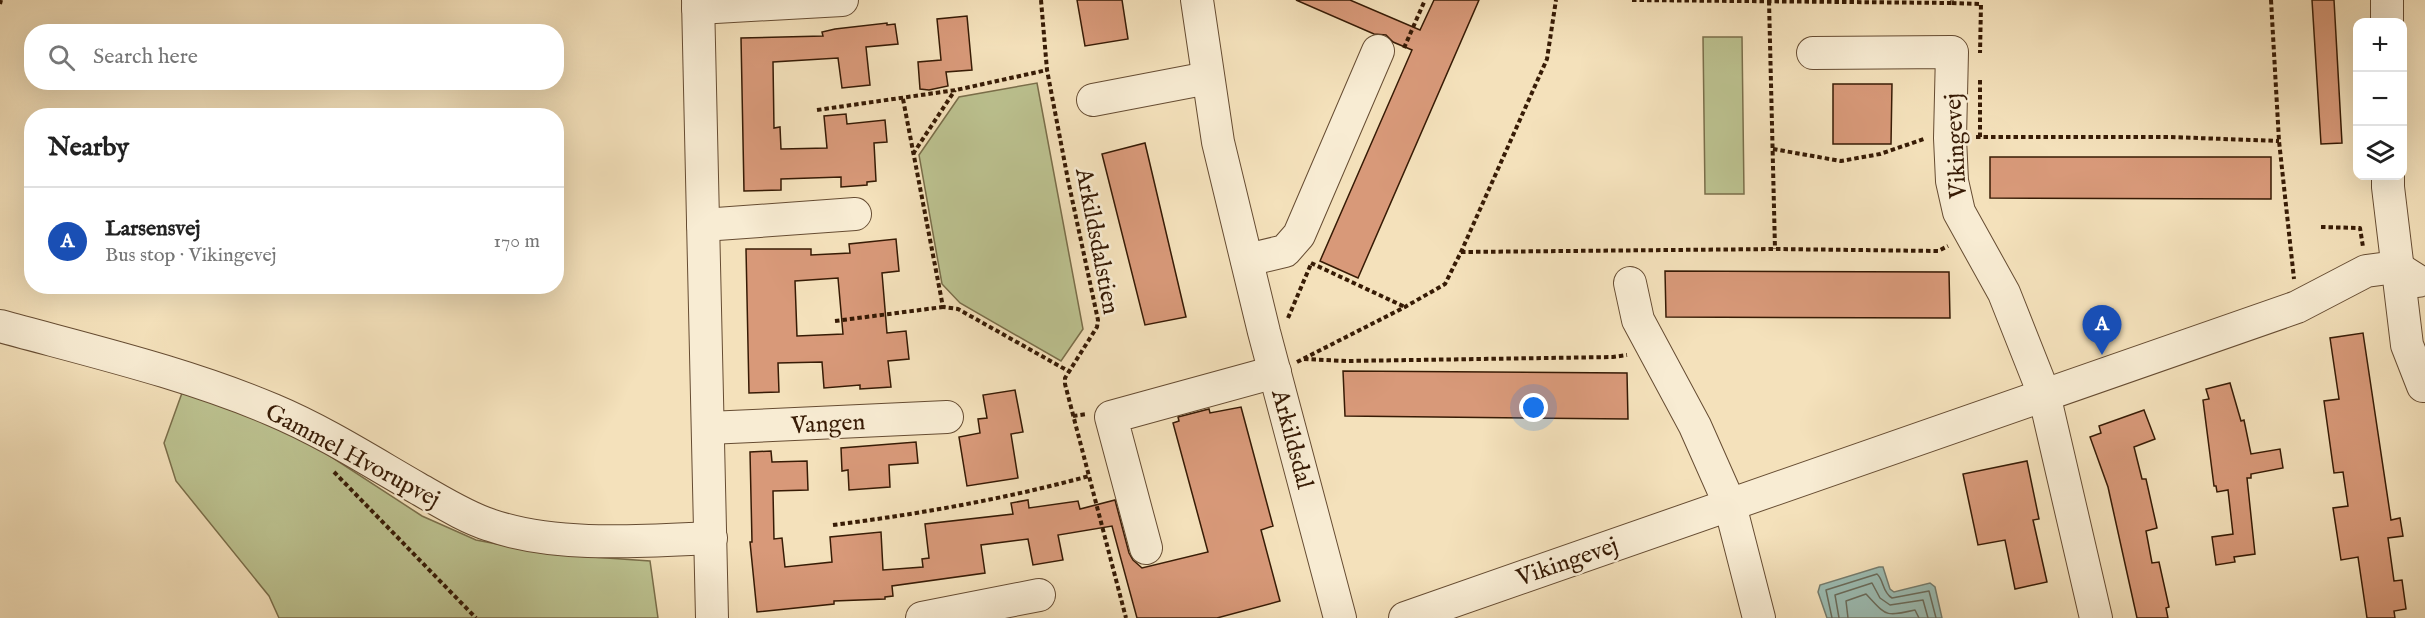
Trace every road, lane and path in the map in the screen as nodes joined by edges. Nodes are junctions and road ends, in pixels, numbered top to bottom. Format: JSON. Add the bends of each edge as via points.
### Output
{"nodes":[{"id":1,"x":1,"y":0,"type":"edge"},
{"id":2,"x":842,"y":0,"type":"edge"},
{"id":3,"x":1041,"y":0,"type":"edge"},
{"id":4,"x":1197,"y":0,"type":"edge"},
{"id":5,"x":1556,"y":0,"type":"edge"},
{"id":6,"x":1632,"y":0,"type":"edge"},
{"id":7,"x":1952,"y":0,"type":"edge"},
{"id":8,"x":2271,"y":0,"type":"edge"},
{"id":9,"x":2387,"y":0,"type":"edge"},
{"id":10,"x":1769,"y":1,"type":"edge"},
{"id":11,"x":0,"y":4,"type":"edge"},
{"id":12,"x":698,"y":4,"type":"edge"},
{"id":13,"x":2387,"y":18,"type":"edge"},
{"id":14,"x":1378,"y":51,"type":"dead end"},
{"id":15,"x":1813,"y":53,"type":"dead end"},
{"id":16,"x":1047,"y":70,"type":"junction"},
{"id":17,"x":1209,"y":78,"type":"junction"},
{"id":18,"x":956,"y":90,"type":"junction"},
{"id":19,"x":903,"y":99,"type":"junction"},
{"id":20,"x":1093,"y":100,"type":"dead end"},
{"id":21,"x":818,"y":110,"type":"dead end"},
{"id":22,"x":1950,"y":138,"type":"junction"},
{"id":23,"x":2279,"y":141,"type":"junction"},
{"id":24,"x":1773,"y":149,"type":"junction"},
{"id":25,"x":913,"y":154,"type":"junction"},
{"id":26,"x":2388,"y":180,"type":"edge"},
{"id":27,"x":2404,"y":180,"type":"edge"},
{"id":28,"x":855,"y":214,"type":"dead end"},
{"id":29,"x":703,"y":225,"type":"junction"},
{"id":30,"x":2321,"y":227,"type":"dead end"},
{"id":31,"x":2351,"y":229,"type":"dead end"},
{"id":32,"x":1970,"y":234,"type":"junction"},
{"id":33,"x":1775,"y":249,"type":"junction"},
{"id":34,"x":1461,"y":252,"type":"junction"},
{"id":35,"x":1246,"y":260,"type":"junction"},
{"id":36,"x":1311,"y":263,"type":"dead end"},
{"id":37,"x":2410,"y":279,"type":"edge"},
{"id":38,"x":1630,"y":283,"type":"dead end"},
{"id":39,"x":2302,"y":305,"type":"junction"},
{"id":40,"x":943,"y":307,"type":"junction"},
{"id":41,"x":1405,"y":307,"type":"junction"},
{"id":42,"x":835,"y":321,"type":"dead end"},
{"id":43,"x":0,"y":326,"type":"edge"},
{"id":44,"x":2425,"y":340,"type":"edge"},
{"id":45,"x":2425,"y":348,"type":"edge"},
{"id":46,"x":1655,"y":351,"type":"junction"},
{"id":47,"x":1304,"y":359,"type":"junction"},
{"id":48,"x":1070,"y":372,"type":"junction"},
{"id":49,"x":1275,"y":372,"type":"junction"},
{"id":50,"x":2044,"y":394,"type":"junction"},
{"id":51,"x":2424,"y":394,"type":"edge"},
{"id":52,"x":947,"y":417,"type":"dead end"},
{"id":53,"x":708,"y":428,"type":"junction"},
{"id":54,"x":331,"y":469,"type":"dead end"},
{"id":55,"x":1089,"y":476,"type":"junction"},
{"id":56,"x":1730,"y":506,"type":"junction"},
{"id":57,"x":832,"y":525,"type":"dead end"},
{"id":58,"x":711,"y":538,"type":"junction"},
{"id":59,"x":1146,"y":548,"type":"dead end"},
{"id":60,"x":1039,"y":595,"type":"dead end"},
{"id":61,"x":476,"y":618,"type":"edge"},
{"id":62,"x":712,"y":618,"type":"edge"},
{"id":63,"x":922,"y":618,"type":"edge"},
{"id":64,"x":1126,"y":618,"type":"edge"},
{"id":65,"x":1340,"y":618,"type":"edge"},
{"id":66,"x":1405,"y":618,"type":"edge"},
{"id":67,"x":1759,"y":618,"type":"edge"},
{"id":68,"x":2096,"y":618,"type":"edge"}],
"edges":[{"from":1,"to":11,"type":"path"},
{"from":2,"to":12,"type":"street"},
{"from":3,"to":16,"type":"path","name":"Arkildsdalstien"},
{"from":4,"to":17,"type":"street","name":"Arkildsdal"},
{"from":5,"to":34,"type":"path","via":[[1547,59]]},
{"from":6,"to":10,"type":"path"},
{"from":7,"to":10,"type":"path"},
{"from":8,"to":23,"type":"path"},
{"from":9,"to":13,"type":"street"},
{"from":10,"to":24,"type":"path"},
{"from":12,"to":29,"type":"street"},
{"from":14,"to":35,"type":"street","via":[[1299,235],[1285,251]]},
{"from":15,"to":22,"type":"street","name":"Vikingevej","via":[[1952,52]]},
{"from":16,"to":18,"type":"path"},
{"from":16,"to":48,"type":"path","name":"Arkildsdalstien","via":[[1098,320],[1098,327]]},
{"from":17,"to":20,"type":"street"},
{"from":17,"to":35,"type":"street","name":"Arkildsdal","via":[[1218,142]]},
{"from":18,"to":19,"type":"path"},
{"from":18,"to":25,"type":"path"},
{"from":19,"to":21,"type":"path"},
{"from":19,"to":25,"type":"path"},
{"from":22,"to":23,"type":"path","via":[[2170,137]]},
{"from":22,"to":24,"type":"path","via":[[1927,138],[1880,154],[1841,161]]},
{"from":22,"to":32,"type":"street","name":"Vikingevej","via":[[1952,181],[1959,212]]},
{"from":23,"to":39,"type":"path"},
{"from":24,"to":33,"type":"path"},
{"from":25,"to":40,"type":"path"},
{"from":26,"to":37,"type":"street"},
{"from":27,"to":37,"type":"street"},
{"from":28,"to":29,"type":"street"},
{"from":29,"to":53,"type":"street"},
{"from":30,"to":31,"type":"path"},
{"from":32,"to":33,"type":"path","via":[[1938,251]]},
{"from":32,"to":50,"type":"street","name":"Vikingevej","via":[[2004,293]]},
{"from":33,"to":34,"type":"path"},
{"from":34,"to":41,"type":"path","via":[[1444,284]]},
{"from":35,"to":49,"type":"street","name":"Arkildsdal"},
{"from":36,"to":41,"type":"path"},
{"from":37,"to":39,"type":"street","name":"Vikingevej"},
{"from":37,"to":44,"type":"street"},
{"from":37,"to":51,"type":"street","via":[[2407,345]]},
{"from":38,"to":46,"type":"street","via":[[1638,320]]},
{"from":39,"to":50,"type":"street","name":"Vikingevej"},
{"from":40,"to":42,"type":"path"},
{"from":40,"to":48,"type":"path","via":[[958,309]]},
{"from":41,"to":47,"type":"path"},
{"from":43,"to":58,"type":"street","name":"Gammel Hvorupvej","via":[[172,374],[272,410],[490,525],[534,535],[600,542]]},
{"from":45,"to":51,"type":"street"},
{"from":46,"to":47,"type":"path","via":[[1613,357]]},
{"from":46,"to":56,"type":"street","via":[[1695,426]]},
{"from":47,"to":49,"type":"path"},
{"from":48,"to":55,"type":"path","name":"Arkildsdalstien","via":[[1065,384]]},
{"from":49,"to":59,"type":"street","via":[[1111,417]]},
{"from":49,"to":65,"type":"street","name":"Arkildsdal"},
{"from":50,"to":56,"type":"street","name":"Vikingevej"},
{"from":50,"to":68,"type":"street"},
{"from":52,"to":53,"type":"street","name":"Vangen"},
{"from":53,"to":58,"type":"street"},
{"from":54,"to":61,"type":"path"},
{"from":55,"to":57,"type":"path","via":[[906,515]]},
{"from":55,"to":64,"type":"path","name":"Arkildsdalstien"},
{"from":56,"to":66,"type":"street","name":"Vikingevej"},
{"from":56,"to":67,"type":"street"},
{"from":58,"to":62,"type":"street"},
{"from":60,"to":63,"type":"street"}]}
